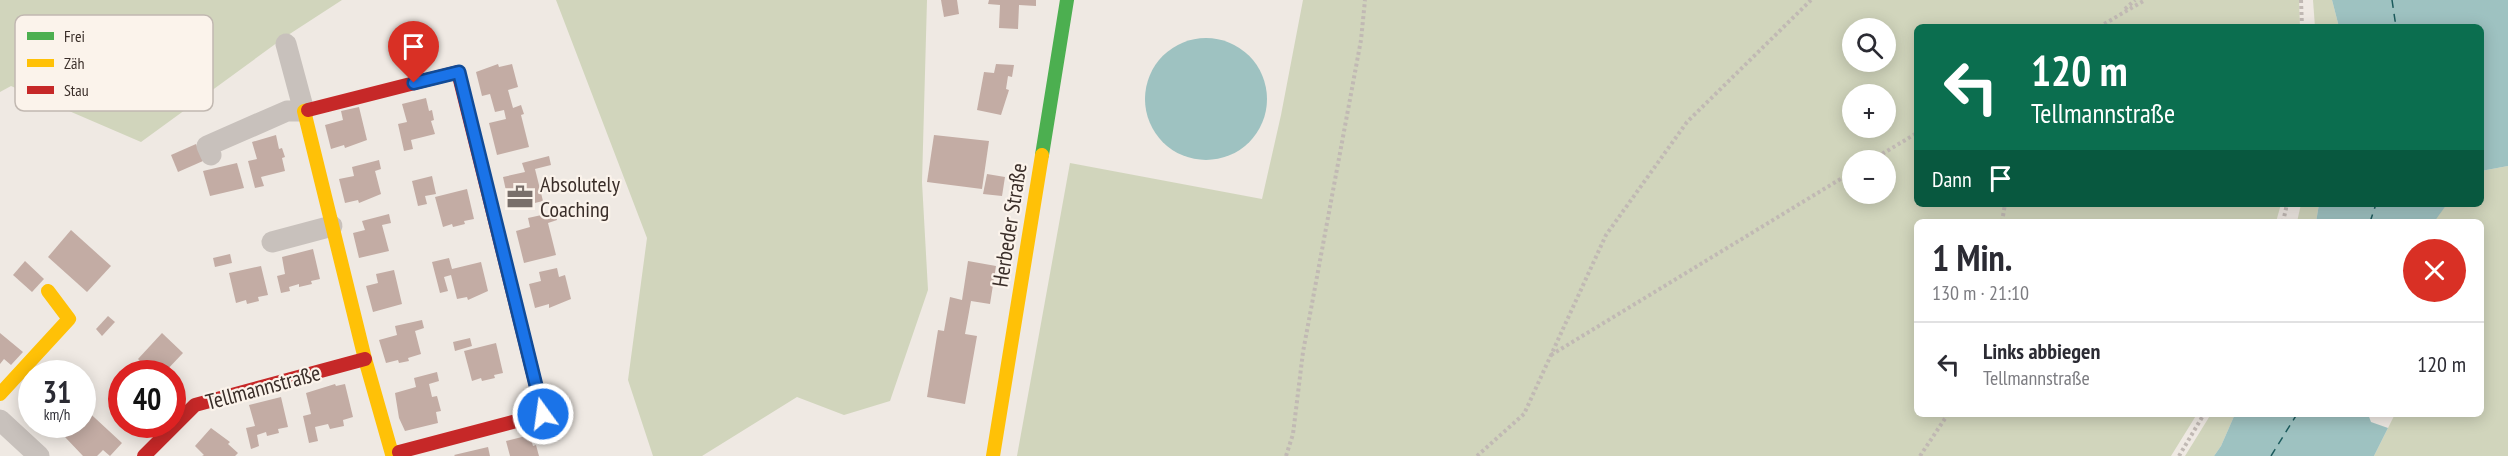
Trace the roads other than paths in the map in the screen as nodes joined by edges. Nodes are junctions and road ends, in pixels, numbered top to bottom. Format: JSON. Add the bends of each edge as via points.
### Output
{"nodes":[{"id":1,"x":1067,"y":0,"type":"edge"},
{"id":2,"x":286,"y":44,"type":"dead end"},
{"id":3,"x":304,"y":111,"type":"junction"},
{"id":4,"x":211,"y":155,"type":"dead end"},
{"id":5,"x":332,"y":226,"type":"junction"},
{"id":6,"x":272,"y":242,"type":"dead end"},
{"id":7,"x":48,"y":291,"type":"dead end"},
{"id":8,"x":365,"y":359,"type":"junction"},
{"id":9,"x":0,"y":394,"type":"edge"},
{"id":10,"x":0,"y":420,"type":"edge"},
{"id":11,"x":39,"y":456,"type":"edge"},
{"id":12,"x":144,"y":456,"type":"edge"},
{"id":13,"x":993,"y":456,"type":"edge"}],
"edges":[{"from":1,"to":13,"type":"street","name":"Herbeder Straße"},
{"from":2,"to":3,"type":"street"},
{"from":3,"to":4,"type":"street","via":[[287,111],[207,146]]},
{"from":3,"to":5,"type":"street"},
{"from":3,"to":8,"type":"street","via":[[459,72],[543,414],[392,454]]},
{"from":5,"to":6,"type":"street"},
{"from":5,"to":8,"type":"street"},
{"from":7,"to":9,"type":"street","via":[[69,319]]},
{"from":8,"to":12,"type":"street","name":"Tellmannstraße","via":[[195,405]]},
{"from":10,"to":11,"type":"street"}]}
